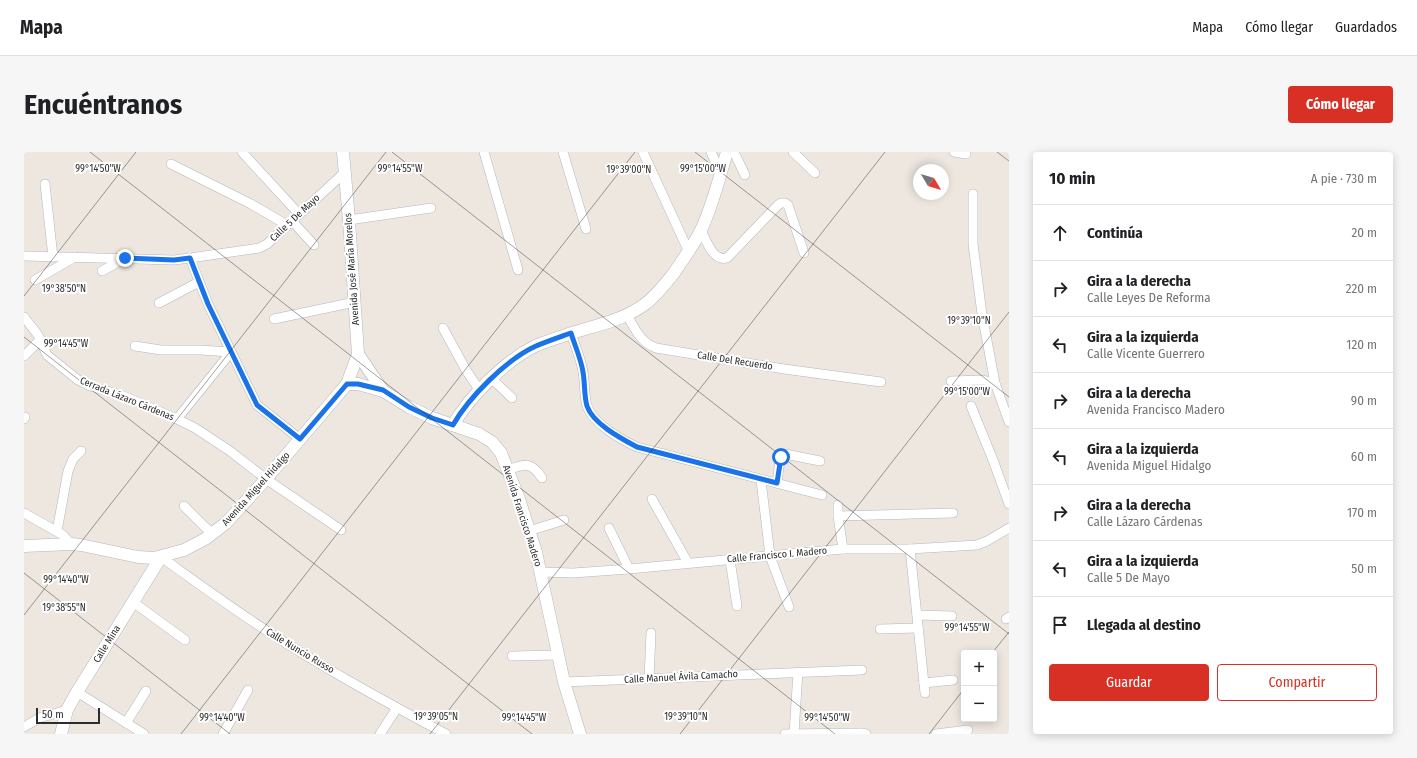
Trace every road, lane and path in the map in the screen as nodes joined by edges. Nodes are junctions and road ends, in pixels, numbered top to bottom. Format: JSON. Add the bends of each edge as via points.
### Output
{"nodes":[{"id":1,"x":242,"y":152,"type":"edge"},
{"id":2,"x":343,"y":152,"type":"edge"},
{"id":3,"x":484,"y":152,"type":"edge"},
{"id":4,"x":563,"y":152,"type":"edge"},
{"id":5,"x":643,"y":152,"type":"edge"},
{"id":6,"x":711,"y":152,"type":"edge"},
{"id":7,"x":727,"y":152,"type":"edge"},
{"id":8,"x":734,"y":152,"type":"edge"},
{"id":9,"x":793,"y":152,"type":"edge"},
{"id":10,"x":954,"y":152,"type":"edge"},
{"id":11,"x":966,"y":154,"type":"dead end"},
{"id":12,"x":171,"y":164,"type":"dead end"},
{"id":13,"x":720,"y":172,"type":"junction"},
{"id":14,"x":344,"y":173,"type":"junction"},
{"id":15,"x":815,"y":173,"type":"dead end"},
{"id":16,"x":745,"y":175,"type":"dead end"},
{"id":17,"x":45,"y":184,"type":"dead end"},
{"id":18,"x":973,"y":194,"type":"dead end"},
{"id":19,"x":431,"y":208,"type":"dead end"},
{"id":20,"x":292,"y":220,"type":"junction"},
{"id":21,"x":349,"y":220,"type":"junction"},
{"id":22,"x":586,"y":229,"type":"dead end"},
{"id":23,"x":701,"y":230,"type":"junction"},
{"id":24,"x":314,"y":245,"type":"dead end"},
{"id":25,"x":688,"y":250,"type":"junction"},
{"id":26,"x":804,"y":253,"type":"dead end"},
{"id":27,"x":24,"y":256,"type":"edge"},
{"id":28,"x":53,"y":256,"type":"junction"},
{"id":29,"x":75,"y":257,"type":"junction"},
{"id":30,"x":125,"y":258,"type":"junction"},
{"id":31,"x":190,"y":258,"type":"junction"},
{"id":32,"x":518,"y":270,"type":"dead end"},
{"id":33,"x":102,"y":271,"type":"dead end"},
{"id":34,"x":34,"y":280,"type":"dead end"},
{"id":35,"x":199,"y":282,"type":"junction"},
{"id":36,"x":355,"y":302,"type":"junction"},
{"id":37,"x":159,"y":303,"type":"dead end"},
{"id":38,"x":627,"y":315,"type":"junction"},
{"id":39,"x":24,"y":317,"type":"edge"},
{"id":40,"x":274,"y":319,"type":"dead end"},
{"id":41,"x":443,"y":328,"type":"dead end"},
{"id":42,"x":571,"y":333,"type":"junction"},
{"id":43,"x":40,"y":340,"type":"junction"},
{"id":44,"x":135,"y":346,"type":"dead end"},
{"id":45,"x":231,"y":352,"type":"junction"},
{"id":46,"x":358,"y":354,"type":"junction"},
{"id":47,"x":24,"y":356,"type":"edge"},
{"id":48,"x":492,"y":379,"type":"junction"},
{"id":49,"x":951,"y":381,"type":"dead end"},
{"id":50,"x":881,"y":382,"type":"dead end"},
{"id":51,"x":347,"y":384,"type":"junction"},
{"id":52,"x":995,"y":384,"type":"junction"},
{"id":53,"x":383,"y":390,"type":"junction"},
{"id":54,"x":480,"y":390,"type":"junction"},
{"id":55,"x":512,"y":398,"type":"dead end"},
{"id":56,"x":970,"y":406,"type":"dead end"},
{"id":57,"x":178,"y":419,"type":"junction"},
{"id":58,"x":1009,"y":422,"type":"edge"},
{"id":59,"x":453,"y":425,"type":"junction"},
{"id":60,"x":300,"y":439,"type":"junction"},
{"id":61,"x":81,"y":451,"type":"dead end"},
{"id":62,"x":820,"y":461,"type":"dead end"},
{"id":63,"x":508,"y":470,"type":"junction"},
{"id":64,"x":542,"y":478,"type":"dead end"},
{"id":65,"x":266,"y":479,"type":"junction"},
{"id":66,"x":761,"y":480,"type":"junction"},
{"id":67,"x":777,"y":483,"type":"junction"},
{"id":68,"x":822,"y":495,"type":"dead end"},
{"id":69,"x":652,"y":499,"type":"dead end"},
{"id":70,"x":1009,"y":504,"type":"edge"},
{"id":71,"x":838,"y":505,"type":"dead end"},
{"id":72,"x":184,"y":506,"type":"dead end"},
{"id":73,"x":24,"y":513,"type":"edge"},
{"id":74,"x":953,"y":513,"type":"dead end"},
{"id":75,"x":838,"y":516,"type":"junction"},
{"id":76,"x":564,"y":520,"type":"dead end"},
{"id":77,"x":609,"y":528,"type":"dead end"},
{"id":78,"x":1009,"y":528,"type":"edge"},
{"id":79,"x":341,"y":530,"type":"dead end"},
{"id":80,"x":529,"y":530,"type":"junction"},
{"id":81,"x":57,"y":531,"type":"junction"},
{"id":82,"x":212,"y":534,"type":"junction"},
{"id":83,"x":71,"y":544,"type":"junction"},
{"id":84,"x":24,"y":546,"type":"edge"},
{"id":85,"x":910,"y":548,"type":"junction"},
{"id":86,"x":844,"y":549,"type":"junction"},
{"id":87,"x":770,"y":556,"type":"junction"},
{"id":88,"x":161,"y":557,"type":"junction"},
{"id":89,"x":730,"y":560,"type":"junction"},
{"id":90,"x":688,"y":563,"type":"junction"},
{"id":91,"x":629,"y":569,"type":"junction"},
{"id":92,"x":540,"y":572,"type":"junction"},
{"id":93,"x":133,"y":602,"type":"junction"},
{"id":94,"x":737,"y":606,"type":"dead end"},
{"id":95,"x":789,"y":607,"type":"dead end"},
{"id":96,"x":917,"y":615,"type":"junction"},
{"id":97,"x":952,"y":616,"type":"dead end"},
{"id":98,"x":918,"y":628,"type":"junction"},
{"id":99,"x":880,"y":629,"type":"dead end"},
{"id":100,"x":651,"y":633,"type":"dead end"},
{"id":101,"x":185,"y":640,"type":"dead end"},
{"id":102,"x":557,"y":655,"type":"junction"},
{"id":103,"x":512,"y":656,"type":"dead end"},
{"id":104,"x":862,"y":670,"type":"dead end"},
{"id":105,"x":798,"y":672,"type":"junction"},
{"id":106,"x":649,"y":679,"type":"junction"},
{"id":107,"x":953,"y":680,"type":"dead end"},
{"id":108,"x":564,"y":682,"type":"junction"},
{"id":109,"x":924,"y":683,"type":"junction"},
{"id":110,"x":248,"y":690,"type":"dead end"},
{"id":111,"x":146,"y":691,"type":"dead end"},
{"id":112,"x":77,"y":692,"type":"junction"},
{"id":113,"x":925,"y":693,"type":"dead end"},
{"id":114,"x":397,"y":708,"type":"junction"},
{"id":115,"x":67,"y":710,"type":"junction"},
{"id":116,"x":126,"y":723,"type":"junction"},
{"id":117,"x":24,"y":727,"type":"edge"},
{"id":118,"x":968,"y":730,"type":"dead end"},
{"id":119,"x":60,"y":734,"type":"edge"},
{"id":120,"x":144,"y":734,"type":"edge"},
{"id":121,"x":223,"y":734,"type":"edge"},
{"id":122,"x":380,"y":734,"type":"edge"},
{"id":123,"x":446,"y":734,"type":"edge"},
{"id":124,"x":580,"y":734,"type":"edge"},
{"id":125,"x":790,"y":734,"type":"edge"},
{"id":126,"x":865,"y":734,"type":"edge"},
{"id":127,"x":936,"y":734,"type":"edge"}],
"edges":[{"from":1,"to":20,"type":"street"},
{"from":2,"to":14,"type":"street","name":"Avenida José María Morelos"},
{"from":3,"to":32,"type":"street"},
{"from":4,"to":22,"type":"street"},
{"from":5,"to":25,"type":"street"},
{"from":6,"to":13,"type":"street"},
{"from":7,"to":13,"type":"street"},
{"from":8,"to":16,"type":"street"},
{"from":9,"to":15,"type":"street"},
{"from":10,"to":11,"type":"street"},
{"from":12,"to":20,"type":"street","via":[[251,204]]},
{"from":13,"to":23,"type":"street"},
{"from":14,"to":20,"type":"street","name":"Calle 5 De Mayo"},
{"from":14,"to":21,"type":"street","name":"Avenida José María Morelos"},
{"from":17,"to":28,"type":"street"},
{"from":18,"to":52,"type":"street","via":[[973,244]]},
{"from":19,"to":21,"type":"street"},
{"from":20,"to":24,"type":"street"},
{"from":20,"to":31,"type":"street","name":"Calle 5 De Mayo","via":[[267,244],[259,248]]},
{"from":21,"to":36,"type":"street","name":"Avenida José María Morelos"},
{"from":23,"to":25,"type":"street"},
{"from":23,"to":26,"type":"street","via":[[715,255],[727,258],[778,205],[785,203],[788,205]]},
{"from":25,"to":38,"type":"street","via":[[654,297]]},
{"from":27,"to":28,"type":"street","name":"Calle 5 De Mayo"},
{"from":28,"to":29,"type":"street","name":"Calle 5 De Mayo"},
{"from":29,"to":30,"type":"street","name":"Calle 5 De Mayo"},
{"from":29,"to":34,"type":"street"},
{"from":30,"to":31,"type":"street","name":"Calle 5 De Mayo"},
{"from":30,"to":33,"type":"street"},
{"from":31,"to":35,"type":"street"},
{"from":35,"to":37,"type":"street"},
{"from":35,"to":45,"type":"street"},
{"from":36,"to":40,"type":"street"},
{"from":36,"to":46,"type":"street","name":"Avenida José María Morelos"},
{"from":38,"to":42,"type":"street"},
{"from":38,"to":50,"type":"street","name":"Calle Del Recuerdo","via":[[638,335],[656,348]]},
{"from":39,"to":43,"type":"street","name":"Cerrada Lázaro Cárdenas"},
{"from":41,"to":54,"type":"street"},
{"from":42,"to":48,"type":"street","via":[[536,346],[515,359]]},
{"from":42,"to":66,"type":"street","via":[[583,370],[588,406],[602,424],[637,447]]},
{"from":43,"to":47,"type":"street"},
{"from":43,"to":57,"type":"street","name":"Cerrada Lázaro Cárdenas","via":[[47,355],[78,380],[121,394]]},
{"from":44,"to":45,"type":"street","via":[[161,350]]},
{"from":45,"to":57,"type":"street"},
{"from":45,"to":60,"type":"street","via":[[257,405]]},
{"from":46,"to":51,"type":"street","name":"Avenida José María Morelos"},
{"from":46,"to":53,"type":"street","name":"Avenida Francisco Madero"},
{"from":48,"to":54,"type":"street"},
{"from":48,"to":55,"type":"street"},
{"from":49,"to":52,"type":"street","via":[[983,380]]},
{"from":51,"to":53,"type":"street","name":"Avenida Francisco Madero"},
{"from":51,"to":60,"type":"street","name":"Avenida Miguel Hidalgo"},
{"from":52,"to":58,"type":"street"},
{"from":53,"to":59,"type":"street","name":"Avenida Francisco Madero","via":[[409,407]]},
{"from":54,"to":59,"type":"street"},
{"from":56,"to":70,"type":"street"},
{"from":57,"to":65,"type":"street","name":"Cerrada Lázaro Cárdenas","via":[[230,451]]},
{"from":59,"to":63,"type":"street","name":"Avenida Francisco Madero","via":[[492,442],[501,453]]},
{"from":60,"to":65,"type":"street","name":"Avenida Miguel Hidalgo"},
{"from":61,"to":81,"type":"street","via":[[73,459],[68,471]]},
{"from":62,"to":67,"type":"street","via":[[785,454],[780,460]]},
{"from":63,"to":64,"type":"street","via":[[523,464],[530,465]]},
{"from":63,"to":80,"type":"street","name":"Avenida Francisco Madero"},
{"from":65,"to":79,"type":"street","name":"Cerrada Lázaro Cárdenas"},
{"from":65,"to":82,"type":"street","name":"Avenida Miguel Hidalgo","via":[[226,523]]},
{"from":66,"to":67,"type":"street"},
{"from":66,"to":87,"type":"street"},
{"from":67,"to":68,"type":"street"},
{"from":69,"to":90,"type":"street"},
{"from":71,"to":75,"type":"street"},
{"from":72,"to":82,"type":"street"},
{"from":73,"to":81,"type":"street"},
{"from":74,"to":75,"type":"street"},
{"from":75,"to":86,"type":"street"},
{"from":76,"to":80,"type":"street"},
{"from":77,"to":91,"type":"street"},
{"from":78,"to":85,"type":"street","name":"Calle Francisco I. Madero","via":[[977,545]]},
{"from":80,"to":92,"type":"street","name":"Avenida Francisco Madero"},
{"from":81,"to":83,"type":"street"},
{"from":82,"to":88,"type":"street","name":"Avenida Miguel Hidalgo","via":[[184,550]]},
{"from":83,"to":84,"type":"street","name":"Avenida Miguel Hidalgo"},
{"from":83,"to":88,"type":"street","name":"Avenida Miguel Hidalgo","via":[[138,557]]},
{"from":85,"to":86,"type":"street","name":"Calle Francisco I. Madero"},
{"from":85,"to":96,"type":"street"},
{"from":86,"to":87,"type":"street","name":"Calle Francisco I. Madero"},
{"from":87,"to":89,"type":"street","name":"Calle Francisco I. Madero"},
{"from":87,"to":95,"type":"street"},
{"from":88,"to":93,"type":"street","name":"Calle Mina"},
{"from":88,"to":114,"type":"street","name":"Calle Nuncio Russo","via":[[259,626]]},
{"from":89,"to":90,"type":"street","name":"Calle Francisco I. Madero"},
{"from":89,"to":94,"type":"street"},
{"from":90,"to":91,"type":"street","name":"Calle Francisco I. Madero"},
{"from":91,"to":92,"type":"street","name":"Calle Francisco I. Madero","via":[[573,573]]},
{"from":92,"to":102,"type":"street","name":"Avenida Francisco Madero"},
{"from":93,"to":101,"type":"street"},
{"from":93,"to":112,"type":"street","name":"Calle Mina"},
{"from":96,"to":97,"type":"street"},
{"from":96,"to":98,"type":"street"},
{"from":98,"to":99,"type":"street"},
{"from":98,"to":109,"type":"street"},
{"from":100,"to":106,"type":"street"},
{"from":102,"to":103,"type":"street"},
{"from":102,"to":108,"type":"street","name":"Avenida Francisco Madero"},
{"from":104,"to":105,"type":"street","name":"Calle Manuel Ávila Camacho"},
{"from":105,"to":106,"type":"street","name":"Calle Manuel Ávila Camacho"},
{"from":105,"to":125,"type":"street"},
{"from":106,"to":108,"type":"street","name":"Calle Manuel Ávila Camacho"},
{"from":107,"to":109,"type":"street"},
{"from":108,"to":124,"type":"street","name":"Avenida Francisco Madero"},
{"from":109,"to":113,"type":"street"},
{"from":110,"to":121,"type":"street"},
{"from":111,"to":116,"type":"street"},
{"from":112,"to":115,"type":"street","name":"Calle Mina"},
{"from":112,"to":116,"type":"street"},
{"from":114,"to":122,"type":"street"},
{"from":114,"to":123,"type":"street","name":"Calle Nuncio Russo"},
{"from":115,"to":117,"type":"street","via":[[39,718]]},
{"from":115,"to":119,"type":"street","name":"Calle Mina"},
{"from":116,"to":120,"type":"street"},
{"from":118,"to":127,"type":"street"},
{"from":125,"to":126,"type":"street"}]}
